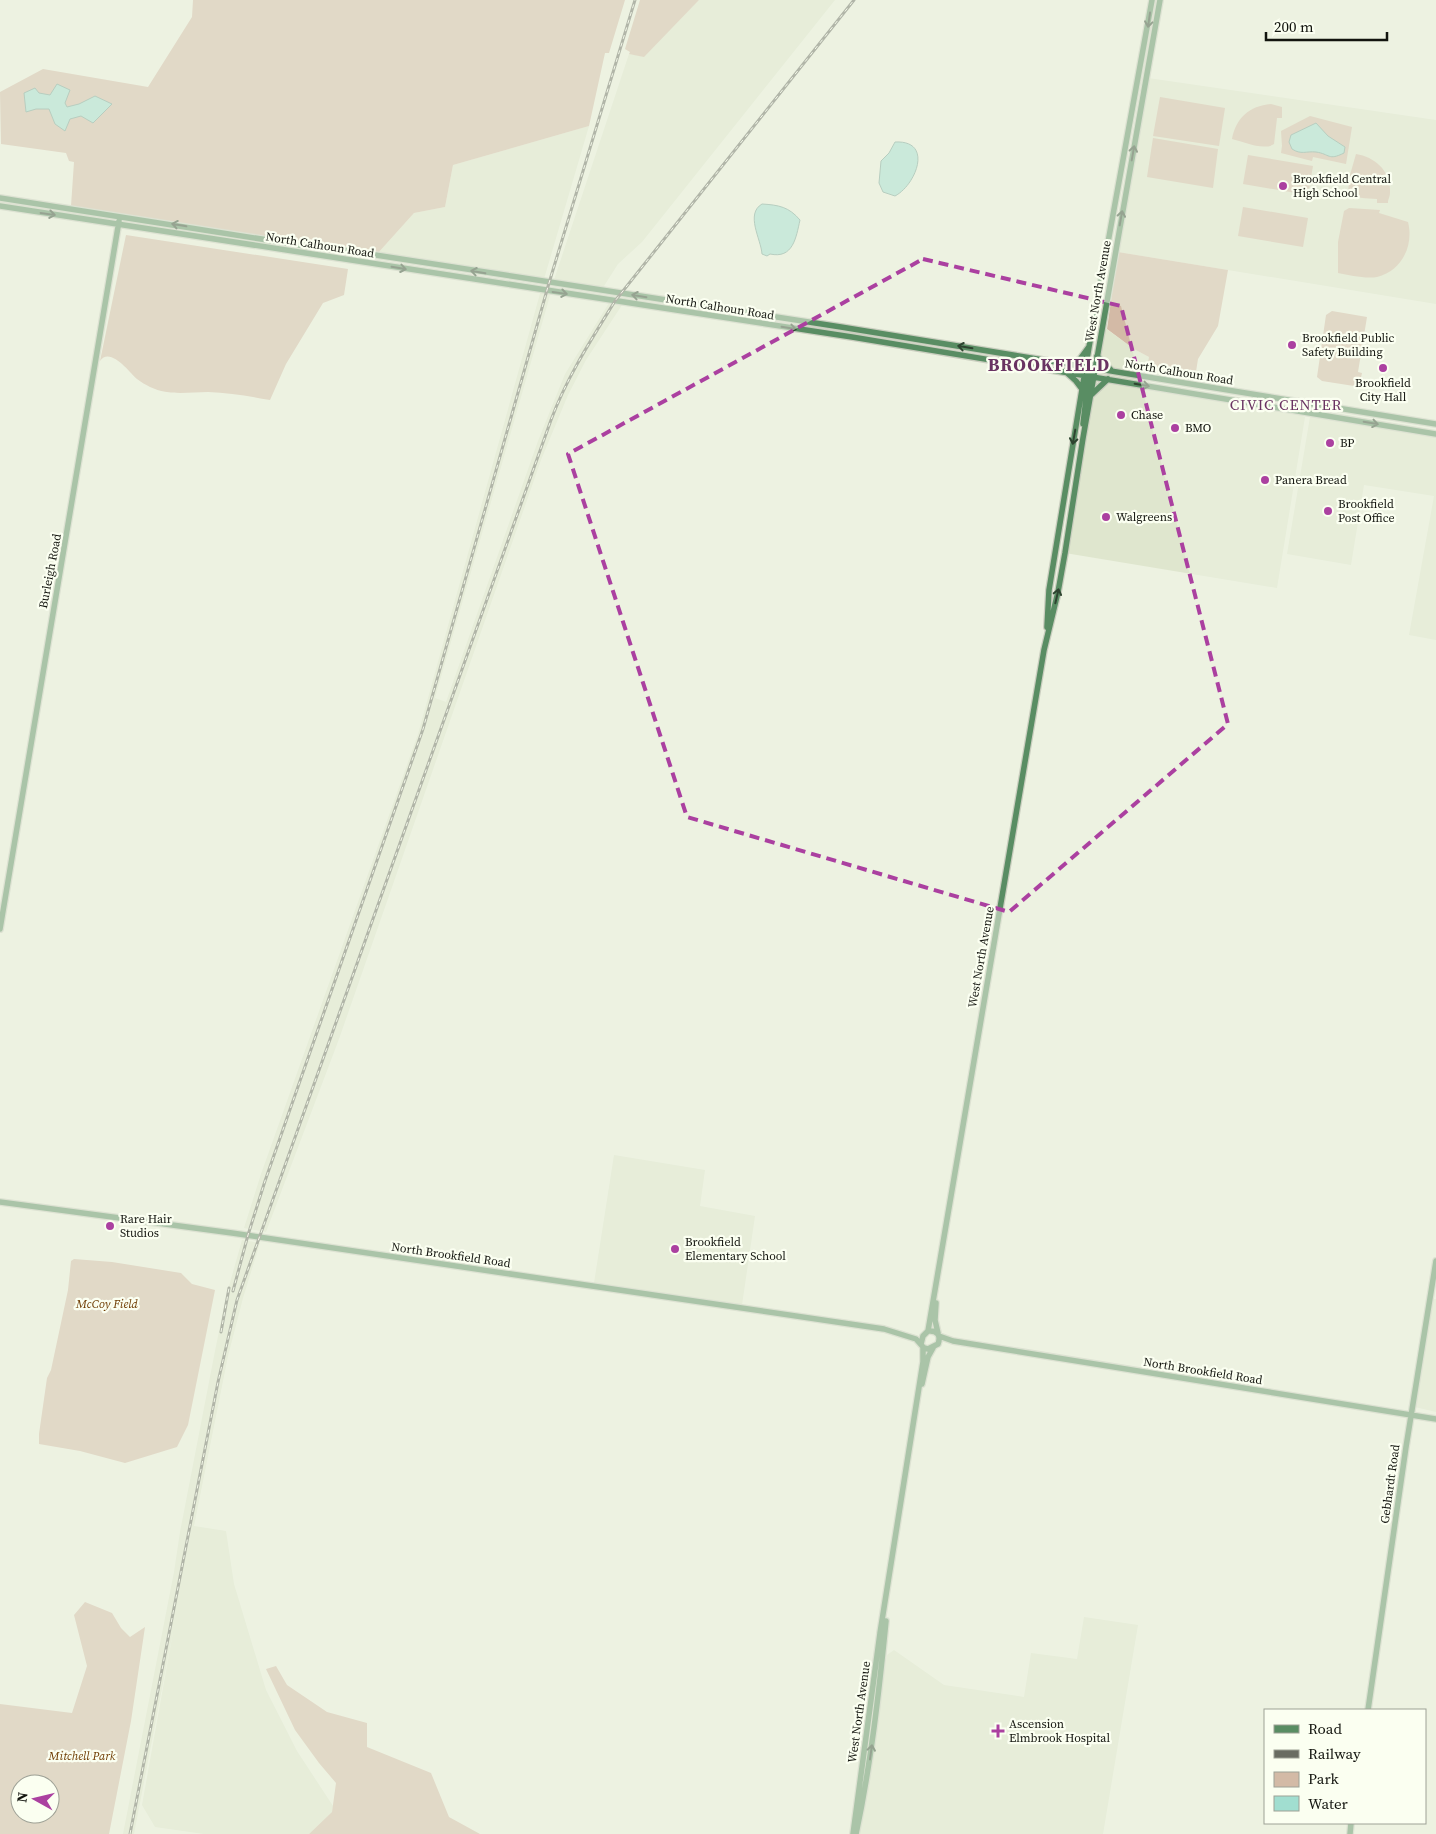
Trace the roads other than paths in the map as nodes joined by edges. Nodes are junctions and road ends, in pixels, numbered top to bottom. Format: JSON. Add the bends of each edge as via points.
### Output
{"nodes":[{"id":1,"x":1152,"y":0,"type":"edge"},
{"id":2,"x":1160,"y":0,"type":"edge"},
{"id":3,"x":0,"y":198,"type":"edge"},
{"id":4,"x":0,"y":206,"type":"edge"},
{"id":5,"x":119,"y":216,"type":"junction"},
{"id":6,"x":118,"y":224,"type":"junction"},
{"id":7,"x":1089,"y":347,"type":"junction"},
{"id":8,"x":1097,"y":356,"type":"junction"},
{"id":9,"x":1072,"y":364,"type":"junction"},
{"id":10,"x":1086,"y":366,"type":"junction"},
{"id":11,"x":1095,"y":368,"type":"junction"},
{"id":12,"x":1064,"y":371,"type":"junction"},
{"id":13,"x":1113,"y":372,"type":"junction"},
{"id":14,"x":1089,"y":376,"type":"junction"},
{"id":15,"x":1108,"y":379,"type":"junction"},
{"id":16,"x":1082,"y":389,"type":"junction"},
{"id":17,"x":1090,"y":396,"type":"junction"},
{"id":18,"x":1436,"y":424,"type":"edge"},
{"id":19,"x":1436,"y":434,"type":"edge"},
{"id":20,"x":1083,"y":438,"type":"junction"},
{"id":21,"x":1046,"y":644,"type":"junction"},
{"id":22,"x":0,"y":929,"type":"edge"},
{"id":23,"x":0,"y":1202,"type":"edge"},
{"id":24,"x":1436,"y":1261,"type":"edge"},
{"id":25,"x":938,"y":1274,"type":"junction"},
{"id":26,"x":927,"y":1332,"type":"junction"},
{"id":27,"x":899,"y":1333,"type":"junction"},
{"id":28,"x":939,"y":1334,"type":"junction"},
{"id":29,"x":967,"y":1342,"type":"junction"},
{"id":30,"x":922,"y":1345,"type":"junction"},
{"id":31,"x":935,"y":1347,"type":"junction"},
{"id":32,"x":915,"y":1406,"type":"junction"},
{"id":33,"x":1411,"y":1415,"type":"junction"},
{"id":34,"x":1436,"y":1418,"type":"edge"},
{"id":35,"x":1368,"y":1709,"type":"edge"},
{"id":36,"x":854,"y":1834,"type":"edge"}],
"edges":[{"from":1,"to":7,"type":"main road","name":"West North Avenue","one_way":true},
{"from":8,"to":2,"type":"main road","name":"West North Avenue","one_way":true},
{"from":3,"to":5,"type":"main road","name":"North Calhoun Road"},
{"from":4,"to":6,"type":"main road","name":"North Calhoun Road","one_way":true},
{"from":5,"to":6,"type":"main road","name":"Burleigh Road"},
{"from":9,"to":5,"type":"main road","name":"North Calhoun Road","one_way":true},
{"from":6,"to":12,"type":"main road","name":"North Calhoun Road","one_way":true},
{"from":6,"to":22,"type":"main road","name":"Burleigh Road"},
{"from":7,"to":9,"type":"main road"},
{"from":7,"to":10,"type":"main road","name":"West North Avenue"},
{"from":8,"to":11,"type":"main road","name":"West North Avenue"},
{"from":8,"to":13,"type":"main road"},
{"from":9,"to":10,"type":"main road","name":"North Calhoun Road"},
{"from":10,"to":11,"type":"main road","name":"North Calhoun Road"},
{"from":10,"to":14,"type":"main road","name":"West North Avenue"},
{"from":11,"to":13,"type":"main road","name":"North Calhoun Road"},
{"from":11,"to":14,"type":"main road","name":"West North Avenue"},
{"from":12,"to":14,"type":"main road","name":"North Calhoun Road"},
{"from":12,"to":16,"type":"main road"},
{"from":13,"to":18,"type":"main road","name":"North Calhoun Road"},
{"from":14,"to":15,"type":"main road","name":"North Calhoun Road"},
{"from":14,"to":16,"type":"main road","name":"West North Avenue"},
{"from":14,"to":17,"type":"main road","name":"West North Avenue"},
{"from":14,"to":20,"type":"main road","via":[[1083,412]]},
{"from":15,"to":17,"type":"main road"},
{"from":15,"to":19,"type":"main road","name":"North Calhoun Road","one_way":true},
{"from":16,"to":21,"type":"main road","name":"West North Avenue","one_way":true,"via":[[1049,590]]},
{"from":17,"to":20,"type":"main road","name":"West North Avenue"},
{"from":21,"to":20,"type":"main road","name":"West North Avenue","one_way":true,"via":[[1064,560]]},
{"from":21,"to":25,"type":"main road","name":"West North Avenue"},
{"from":23,"to":27,"type":"main road","name":"North Brookfield Road","via":[[240,1234]]},
{"from":24,"to":33,"type":"main road","name":"Gebhardt Road"},
{"from":25,"to":26,"type":"main road","name":"West North Avenue"},
{"from":25,"to":28,"type":"main road","name":"West North Avenue","via":[[935,1320]]},
{"from":26,"to":27,"type":"main road","name":"North Brookfield Road"},
{"from":26,"to":28,"type":"main road"},
{"from":26,"to":30,"type":"main road","via":[[922,1338]]},
{"from":27,"to":30,"type":"main road","name":"North Brookfield Road","via":[[916,1339]]},
{"from":28,"to":29,"type":"main road","name":"North Brookfield Road","via":[[948,1340]]},
{"from":28,"to":31,"type":"main road"},
{"from":29,"to":31,"type":"main road","name":"North Brookfield Road"},
{"from":29,"to":33,"type":"main road","name":"North Brookfield Road"},
{"from":30,"to":31,"type":"main road","via":[[928,1349]]},
{"from":30,"to":32,"type":"main road","name":"West North Avenue","via":[[924,1358]]},
{"from":31,"to":32,"type":"main road","name":"West North Avenue","via":[[928,1357]]},
{"from":32,"to":36,"type":"main road","name":"West North Avenue","via":[[887,1593],[880,1686],[866,1784]]},
{"from":33,"to":34,"type":"main road","name":"North Brookfield Road"},
{"from":33,"to":35,"type":"main road","name":"Gebhardt Road"}]}
